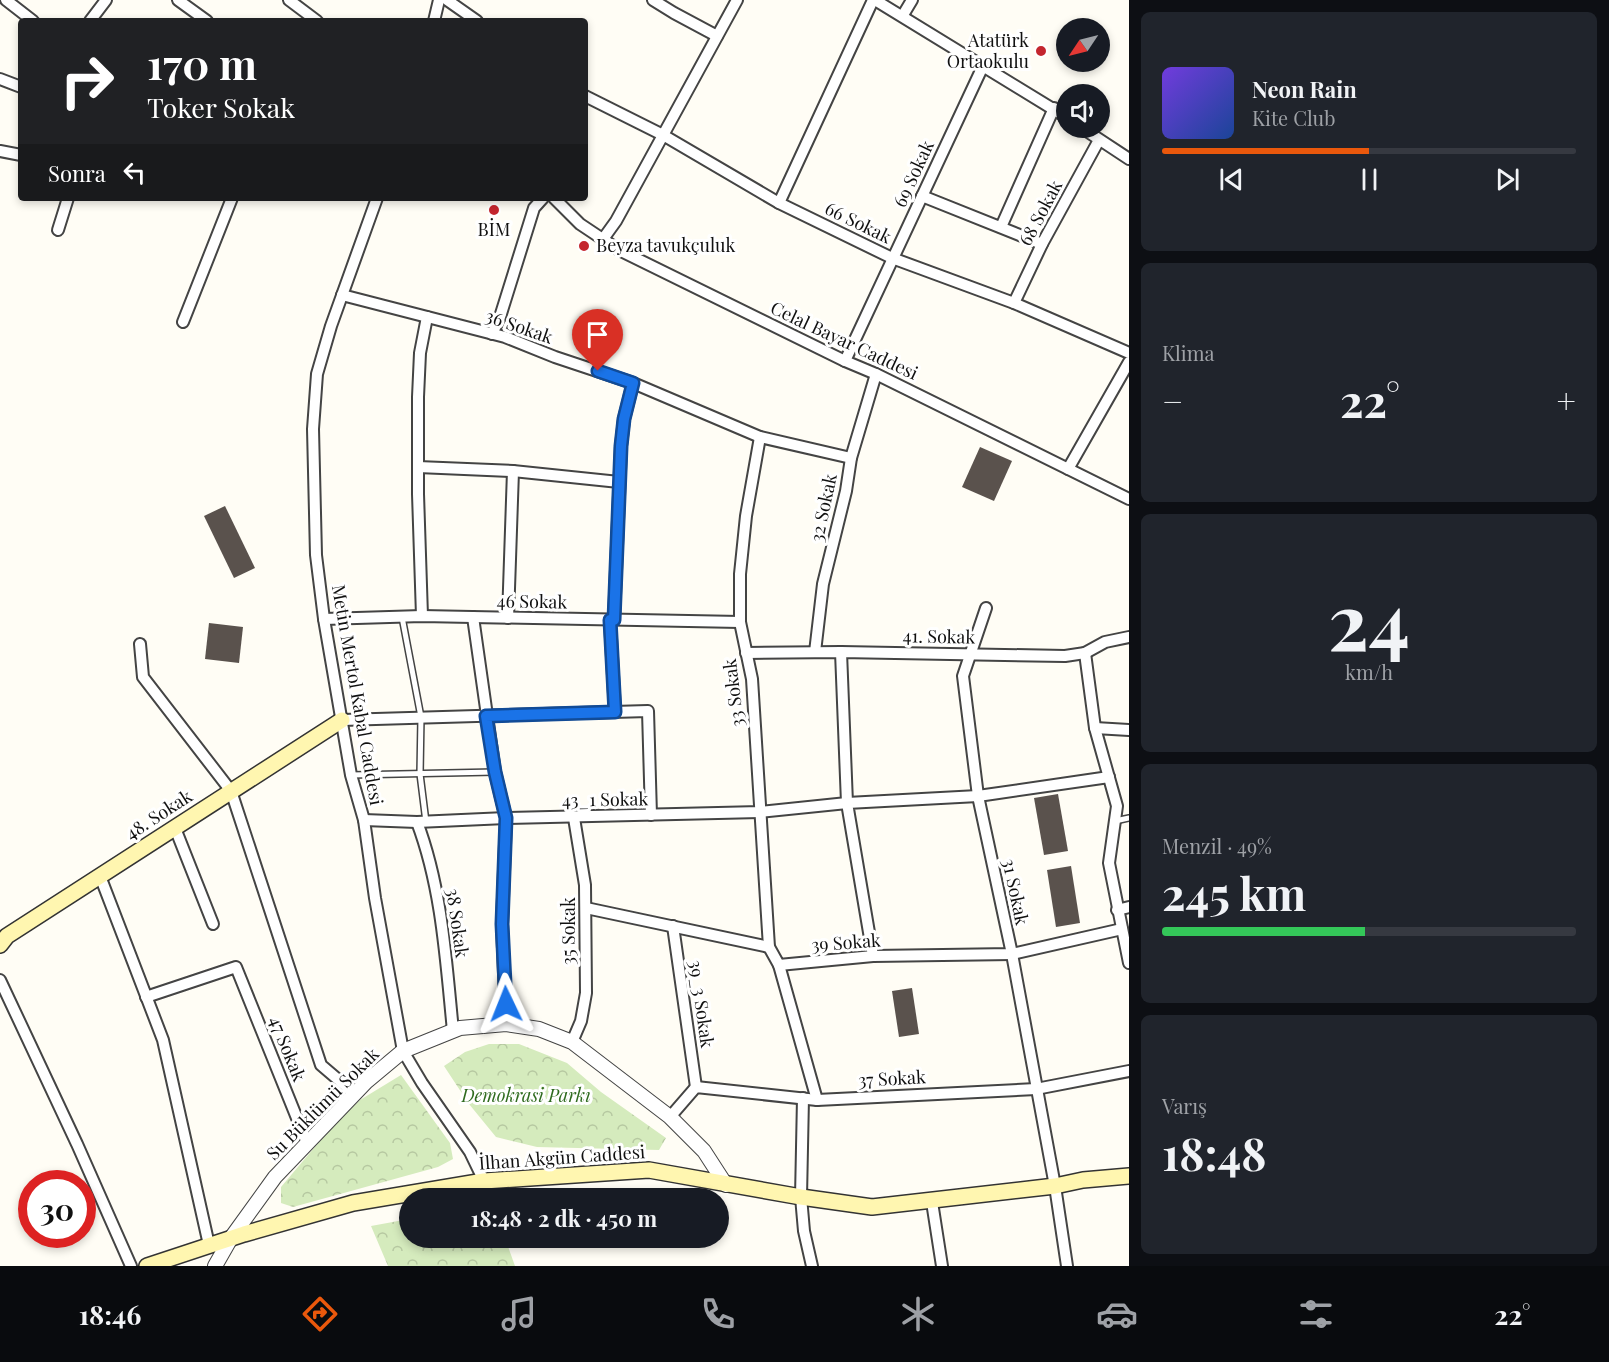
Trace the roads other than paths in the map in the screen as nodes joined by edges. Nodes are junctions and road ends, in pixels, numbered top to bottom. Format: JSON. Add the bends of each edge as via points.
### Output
{"nodes":[{"id":1,"x":6,"y":0,"type":"edge"},
{"id":2,"x":106,"y":0,"type":"edge"},
{"id":3,"x":178,"y":0,"type":"edge"},
{"id":4,"x":289,"y":0,"type":"edge"},
{"id":5,"x":439,"y":0,"type":"edge"},
{"id":6,"x":447,"y":0,"type":"edge"},
{"id":7,"x":653,"y":0,"type":"edge"},
{"id":8,"x":737,"y":0,"type":"edge"},
{"id":9,"x":874,"y":0,"type":"edge"},
{"id":10,"x":912,"y":0,"type":"edge"},
{"id":11,"x":903,"y":15,"type":"junction"},
{"id":12,"x":29,"y":18,"type":"edge"},
{"id":13,"x":92,"y":18,"type":"edge"},
{"id":14,"x":203,"y":18,"type":"edge"},
{"id":15,"x":313,"y":18,"type":"edge"},
{"id":16,"x":435,"y":18,"type":"edge"},
{"id":17,"x":473,"y":18,"type":"edge"},
{"id":18,"x":717,"y":36,"type":"junction"},
{"id":19,"x":983,"y":66,"type":"junction"},
{"id":20,"x":0,"y":79,"type":"edge"},
{"id":21,"x":18,"y":86,"type":"edge"},
{"id":22,"x":588,"y":98,"type":"edge"},
{"id":23,"x":1054,"y":108,"type":"joint"},
{"id":24,"x":663,"y":135,"type":"junction"},
{"id":25,"x":1097,"y":138,"type":"edge"},
{"id":26,"x":1100,"y":140,"type":"junction"},
{"id":27,"x":0,"y":151,"type":"edge"},
{"id":28,"x":18,"y":154,"type":"edge"},
{"id":29,"x":1129,"y":159,"type":"edge"},
{"id":30,"x":922,"y":196,"type":"junction"},
{"id":31,"x":67,"y":201,"type":"edge"},
{"id":32,"x":231,"y":201,"type":"edge"},
{"id":33,"x":376,"y":201,"type":"edge"},
{"id":34,"x":540,"y":201,"type":"edge"},
{"id":35,"x":557,"y":201,"type":"edge"},
{"id":36,"x":779,"y":203,"type":"junction"},
{"id":37,"x":1001,"y":227,"type":"junction"},
{"id":38,"x":58,"y":230,"type":"dead end"},
{"id":39,"x":603,"y":239,"type":"junction"},
{"id":40,"x":1042,"y":244,"type":"junction"},
{"id":41,"x":892,"y":258,"type":"junction"},
{"id":42,"x":342,"y":295,"type":"junction"},
{"id":43,"x":1014,"y":303,"type":"junction"},
{"id":44,"x":427,"y":316,"type":"junction"},
{"id":45,"x":183,"y":322,"type":"dead end"},
{"id":46,"x":492,"y":334,"type":"junction"},
{"id":47,"x":1129,"y":353,"type":"edge"},
{"id":48,"x":845,"y":361,"type":"junction"},
{"id":49,"x":1129,"y":362,"type":"edge"},
{"id":50,"x":876,"y":374,"type":"junction"},
{"id":51,"x":633,"y":383,"type":"junction"},
{"id":52,"x":760,"y":437,"type":"junction"},
{"id":53,"x":851,"y":458,"type":"junction"},
{"id":54,"x":418,"y":467,"type":"junction"},
{"id":55,"x":1068,"y":470,"type":"junction"},
{"id":56,"x":513,"y":471,"type":"junction"},
{"id":57,"x":619,"y":482,"type":"junction"},
{"id":58,"x":1129,"y":499,"type":"edge"},
{"id":59,"x":987,"y":608,"type":"dead end"},
{"id":60,"x":422,"y":616,"type":"junction"},
{"id":61,"x":402,"y":617,"type":"junction"},
{"id":62,"x":473,"y":617,"type":"junction"},
{"id":63,"x":508,"y":618,"type":"junction"},
{"id":64,"x":324,"y":619,"type":"junction"},
{"id":65,"x":612,"y":620,"type":"junction"},
{"id":66,"x":740,"y":622,"type":"junction"},
{"id":67,"x":1129,"y":637,"type":"edge"},
{"id":68,"x":140,"y":644,"type":"dead end"},
{"id":69,"x":815,"y":652,"type":"junction"},
{"id":70,"x":841,"y":652,"type":"junction"},
{"id":71,"x":1085,"y":652,"type":"junction"},
{"id":72,"x":746,"y":653,"type":"junction"},
{"id":73,"x":969,"y":654,"type":"junction"},
{"id":74,"x":615,"y":712,"type":"junction"},
{"id":75,"x":486,"y":716,"type":"junction"},
{"id":76,"x":422,"y":717,"type":"junction"},
{"id":77,"x":342,"y":720,"type":"junction"},
{"id":78,"x":1095,"y":728,"type":"junction"},
{"id":79,"x":1129,"y":730,"type":"edge"},
{"id":80,"x":495,"y":772,"type":"junction"},
{"id":81,"x":420,"y":774,"type":"junction"},
{"id":82,"x":351,"y":775,"type":"junction"},
{"id":83,"x":1109,"y":777,"type":"junction"},
{"id":84,"x":231,"y":791,"type":"junction"},
{"id":85,"x":978,"y":796,"type":"junction"},
{"id":86,"x":847,"y":803,"type":"junction"},
{"id":87,"x":760,"y":812,"type":"junction"},
{"id":88,"x":651,"y":815,"type":"junction"},
{"id":89,"x":506,"y":818,"type":"junction"},
{"id":90,"x":574,"y":818,"type":"junction"},
{"id":91,"x":1129,"y":818,"type":"edge"},
{"id":92,"x":364,"y":820,"type":"junction"},
{"id":93,"x":1115,"y":821,"type":"junction"},
{"id":94,"x":421,"y":822,"type":"junction"},
{"id":95,"x":175,"y":828,"type":"junction"},
{"id":96,"x":100,"y":876,"type":"junction"},
{"id":97,"x":1129,"y":907,"type":"edge"},
{"id":98,"x":586,"y":908,"type":"junction"},
{"id":99,"x":1117,"y":910,"type":"junction"},
{"id":100,"x":213,"y":924,"type":"dead end"},
{"id":101,"x":672,"y":926,"type":"junction"},
{"id":102,"x":1122,"y":929,"type":"junction"},
{"id":103,"x":0,"y":945,"type":"edge"},
{"id":104,"x":769,"y":947,"type":"junction"},
{"id":105,"x":1012,"y":954,"type":"junction"},
{"id":106,"x":873,"y":956,"type":"junction"},
{"id":107,"x":1129,"y":963,"type":"edge"},
{"id":108,"x":779,"y":965,"type":"junction"},
{"id":109,"x":0,"y":980,"type":"edge"},
{"id":110,"x":146,"y":997,"type":"junction"},
{"id":111,"x":506,"y":1024,"type":"junction"},
{"id":112,"x":453,"y":1031,"type":"junction"},
{"id":113,"x":572,"y":1042,"type":"junction"},
{"id":114,"x":403,"y":1051,"type":"junction"},
{"id":115,"x":1129,"y":1071,"type":"edge"},
{"id":116,"x":696,"y":1086,"type":"junction"},
{"id":117,"x":1036,"y":1089,"type":"junction"},
{"id":118,"x":355,"y":1094,"type":"junction"},
{"id":119,"x":803,"y":1098,"type":"junction"},
{"id":120,"x":817,"y":1100,"type":"junction"},
{"id":121,"x":670,"y":1118,"type":"junction"},
{"id":122,"x":307,"y":1143,"type":"junction"},
{"id":123,"x":1129,"y":1176,"type":"edge"},
{"id":124,"x":484,"y":1180,"type":"junction"},
{"id":125,"x":726,"y":1185,"type":"junction"},
{"id":126,"x":1055,"y":1186,"type":"junction"},
{"id":127,"x":801,"y":1197,"type":"junction"},
{"id":128,"x":932,"y":1202,"type":"junction"},
{"id":129,"x":231,"y":1238,"type":"junction"},
{"id":130,"x":209,"y":1245,"type":"junction"},
{"id":131,"x":131,"y":1266,"type":"edge"},
{"id":132,"x":147,"y":1266,"type":"edge"},
{"id":133,"x":215,"y":1266,"type":"edge"},
{"id":134,"x":813,"y":1266,"type":"edge"},
{"id":135,"x":942,"y":1266,"type":"edge"},
{"id":136,"x":1067,"y":1266,"type":"edge"}],
"edges":[{"from":1,"to":12,"type":"street"},
{"from":2,"to":13,"type":"street"},
{"from":3,"to":14,"type":"street"},
{"from":4,"to":15,"type":"street"},
{"from":5,"to":16,"type":"street"},
{"from":6,"to":17,"type":"street"},
{"from":7,"to":18,"type":"street"},
{"from":8,"to":18,"type":"street"},
{"from":9,"to":11,"type":"street"},
{"from":9,"to":36,"type":"street"},
{"from":10,"to":11,"type":"street"},
{"from":11,"to":19,"type":"street"},
{"from":18,"to":24,"type":"street"},
{"from":19,"to":23,"type":"street"},
{"from":19,"to":30,"type":"street","name":"69 Sokak"},
{"from":20,"to":21,"type":"street"},
{"from":22,"to":24,"type":"street","name":"66 Sokak"},
{"from":23,"to":37,"type":"street"},
{"from":24,"to":36,"type":"street","name":"66 Sokak"},
{"from":24,"to":39,"type":"street"},
{"from":25,"to":26,"type":"street"},
{"from":26,"to":29,"type":"street"},
{"from":26,"to":40,"type":"street","name":"68 Sokak"},
{"from":27,"to":28,"type":"street"},
{"from":30,"to":37,"type":"street"},
{"from":30,"to":41,"type":"street","name":"69 Sokak"},
{"from":31,"to":38,"type":"street"},
{"from":32,"to":45,"type":"street"},
{"from":33,"to":42,"type":"street","name":"Metin Mertol Kabal Caddesi"},
{"from":34,"to":46,"type":"street","via":[[534,208]]},
{"from":35,"to":39,"type":"street","name":"Celal Bayar Caddesi","via":[[580,224]]},
{"from":36,"to":41,"type":"street","name":"66 Sokak"},
{"from":37,"to":40,"type":"street"},
{"from":39,"to":48,"type":"street","name":"Celal Bayar Caddesi"},
{"from":40,"to":43,"type":"street","name":"68 Sokak"},
{"from":41,"to":43,"type":"street","name":"66 Sokak"},
{"from":41,"to":48,"type":"street","name":"69 Sokak"},
{"from":42,"to":44,"type":"street","name":"36 Sokak"},
{"from":42,"to":64,"type":"street","name":"Metin Mertol Kabal Caddesi","via":[[317,374],[313,429],[316,555]]},
{"from":43,"to":47,"type":"street","name":"66 Sokak"},
{"from":44,"to":46,"type":"street","name":"36 Sokak"},
{"from":44,"to":54,"type":"street","via":[[420,352]]},
{"from":46,"to":51,"type":"street","name":"36 Sokak"},
{"from":48,"to":50,"type":"street","name":"Celal Bayar Caddesi"},
{"from":49,"to":55,"type":"street"},
{"from":50,"to":53,"type":"street","name":"32 Sokak"},
{"from":50,"to":55,"type":"street","name":"Celal Bayar Caddesi"},
{"from":51,"to":52,"type":"street","name":"36 Sokak"},
{"from":51,"to":57,"type":"street","via":[[624,419]]},
{"from":52,"to":53,"type":"street","name":"36 Sokak"},
{"from":52,"to":66,"type":"street","name":"33 Sokak","via":[[741,562]]},
{"from":53,"to":69,"type":"street","name":"32 Sokak","via":[[823,584]]},
{"from":54,"to":56,"type":"street"},
{"from":54,"to":60,"type":"street"},
{"from":55,"to":58,"type":"street","name":"Celal Bayar Caddesi"},
{"from":56,"to":57,"type":"street"},
{"from":56,"to":63,"type":"street"},
{"from":57,"to":65,"type":"street"},
{"from":59,"to":73,"type":"street","name":"31 Sokak"},
{"from":60,"to":61,"type":"street","name":"46 Sokak"},
{"from":60,"to":62,"type":"street","name":"46 Sokak"},
{"from":61,"to":64,"type":"street","name":"46 Sokak"},
{"from":61,"to":76,"type":"lane"},
{"from":62,"to":63,"type":"street","name":"46 Sokak"},
{"from":62,"to":75,"type":"street"},
{"from":63,"to":65,"type":"street","name":"46 Sokak"},
{"from":64,"to":77,"type":"street","name":"Metin Mertol Kabal Caddesi"},
{"from":65,"to":66,"type":"street","name":"46 Sokak"},
{"from":65,"to":74,"type":"street"},
{"from":66,"to":72,"type":"street","name":"33 Sokak"},
{"from":67,"to":71,"type":"street","name":"41. Sokak"},
{"from":68,"to":84,"type":"street","via":[[142,677]]},
{"from":69,"to":70,"type":"street","name":"41. Sokak"},
{"from":69,"to":72,"type":"street","name":"41. Sokak"},
{"from":70,"to":73,"type":"street","name":"41. Sokak"},
{"from":70,"to":86,"type":"street"},
{"from":71,"to":73,"type":"street","name":"41. Sokak","via":[[1065,656]]},
{"from":71,"to":78,"type":"street"},
{"from":72,"to":87,"type":"street","name":"33 Sokak","via":[[752,680]]},
{"from":73,"to":85,"type":"street","name":"31 Sokak","via":[[963,676]]},
{"from":74,"to":75,"type":"street"},
{"from":74,"to":88,"type":"street","via":[[648,711]]},
{"from":75,"to":76,"type":"street"},
{"from":75,"to":80,"type":"street"},
{"from":76,"to":77,"type":"street"},
{"from":76,"to":81,"type":"lane"},
{"from":77,"to":82,"type":"street","name":"Metin Mertol Kabal Caddesi"},
{"from":77,"to":84,"type":"main road","name":"48. Sokak"},
{"from":78,"to":79,"type":"street"},
{"from":78,"to":83,"type":"street"},
{"from":80,"to":81,"type":"lane"},
{"from":80,"to":89,"type":"street"},
{"from":81,"to":82,"type":"lane"},
{"from":81,"to":94,"type":"lane"},
{"from":82,"to":92,"type":"street","name":"Metin Mertol Kabal Caddesi"},
{"from":83,"to":85,"type":"street","name":"43_1 Sokak"},
{"from":83,"to":93,"type":"street","via":[[1117,806]]},
{"from":84,"to":95,"type":"main road","name":"48. Sokak"},
{"from":84,"to":118,"type":"street","via":[[321,1065]]},
{"from":85,"to":86,"type":"street","name":"43_1 Sokak"},
{"from":85,"to":105,"type":"street","name":"31 Sokak"},
{"from":86,"to":87,"type":"street","name":"43_1 Sokak"},
{"from":86,"to":106,"type":"street"},
{"from":87,"to":88,"type":"street","name":"43_1 Sokak"},
{"from":87,"to":104,"type":"street","name":"33 Sokak"},
{"from":88,"to":90,"type":"street","name":"43_1 Sokak"},
{"from":89,"to":90,"type":"street","name":"43_1 Sokak"},
{"from":89,"to":94,"type":"street","name":"43_1 Sokak"},
{"from":89,"to":111,"type":"street","via":[[502,924]]},
{"from":90,"to":98,"type":"street","name":"35 Sokak"},
{"from":91,"to":93,"type":"lane"},
{"from":92,"to":94,"type":"street","name":"43_1 Sokak"},
{"from":92,"to":114,"type":"street","name":"Metin Mertol Kabal Caddesi"},
{"from":93,"to":99,"type":"street","via":[[1109,863]]},
{"from":94,"to":112,"type":"street","name":"38 Sokak","via":[[446,959]]},
{"from":95,"to":96,"type":"main road","name":"48. Sokak"},
{"from":95,"to":100,"type":"street"},
{"from":96,"to":103,"type":"main road","name":"48. Sokak","via":[[7,936]]},
{"from":96,"to":110,"type":"street"},
{"from":97,"to":99,"type":"street"},
{"from":98,"to":101,"type":"street"},
{"from":98,"to":113,"type":"street","name":"35 Sokak","via":[[586,993]]},
{"from":99,"to":102,"type":"street"},
{"from":101,"to":104,"type":"street"},
{"from":101,"to":116,"type":"street","name":"39_3 Sokak"},
{"from":102,"to":105,"type":"street","name":"39 Sokak"},
{"from":102,"to":107,"type":"street"},
{"from":104,"to":108,"type":"street"},
{"from":105,"to":106,"type":"street","name":"39 Sokak"},
{"from":105,"to":117,"type":"street","name":"31 Sokak"},
{"from":106,"to":108,"type":"street","name":"39 Sokak"},
{"from":108,"to":120,"type":"street"},
{"from":109,"to":131,"type":"street"},
{"from":110,"to":122,"type":"street","name":"47 Sokak","via":[[236,967]]},
{"from":110,"to":130,"type":"street","via":[[163,1040]]},
{"from":111,"to":112,"type":"street","name":"Su Büklümü Sokak"},
{"from":111,"to":113,"type":"street","name":"Su Büklümü Sokak","via":[[540,1029]]},
{"from":112,"to":114,"type":"street","name":"Su Büklümü Sokak"},
{"from":113,"to":121,"type":"street","name":"Su Büklümü Sokak"},
{"from":114,"to":118,"type":"street","name":"Su Büklümü Sokak"},
{"from":114,"to":124,"type":"street","name":"Metin Mertol Kabal Caddesi","via":[[470,1152]]},
{"from":115,"to":117,"type":"street","name":"37 Sokak"},
{"from":116,"to":119,"type":"street","name":"37 Sokak"},
{"from":116,"to":121,"type":"street"},
{"from":117,"to":120,"type":"street","name":"37 Sokak"},
{"from":117,"to":126,"type":"street","name":"31 Sokak"},
{"from":118,"to":122,"type":"street","name":"Su Büklümü Sokak"},
{"from":119,"to":120,"type":"street","name":"37 Sokak"},
{"from":119,"to":127,"type":"street"},
{"from":121,"to":125,"type":"street","name":"Su Büklümü Sokak","via":[[704,1151]]},
{"from":122,"to":129,"type":"street","name":"Su Büklümü Sokak","via":[[274,1177]]},
{"from":123,"to":126,"type":"main road","name":"İlhan Akgün Caddesi"},
{"from":124,"to":125,"type":"main road","name":"İlhan Akgün Caddesi","via":[[649,1170]]},
{"from":124,"to":129,"type":"main road","name":"İlhan Akgün Caddesi","via":[[353,1203]]},
{"from":125,"to":127,"type":"main road","name":"İlhan Akgün Caddesi"},
{"from":126,"to":128,"type":"main road","name":"İlhan Akgün Caddesi"},
{"from":126,"to":136,"type":"street","name":"31 Sokak"},
{"from":127,"to":128,"type":"main road","name":"İlhan Akgün Caddesi","via":[[872,1207]]},
{"from":127,"to":134,"type":"street"},
{"from":128,"to":135,"type":"street"},
{"from":129,"to":130,"type":"main road","name":"İlhan Akgün Caddesi"},
{"from":129,"to":133,"type":"street","name":"Su Büklümü Sokak"},
{"from":130,"to":132,"type":"main road","name":"İlhan Akgün Caddesi"}]}
